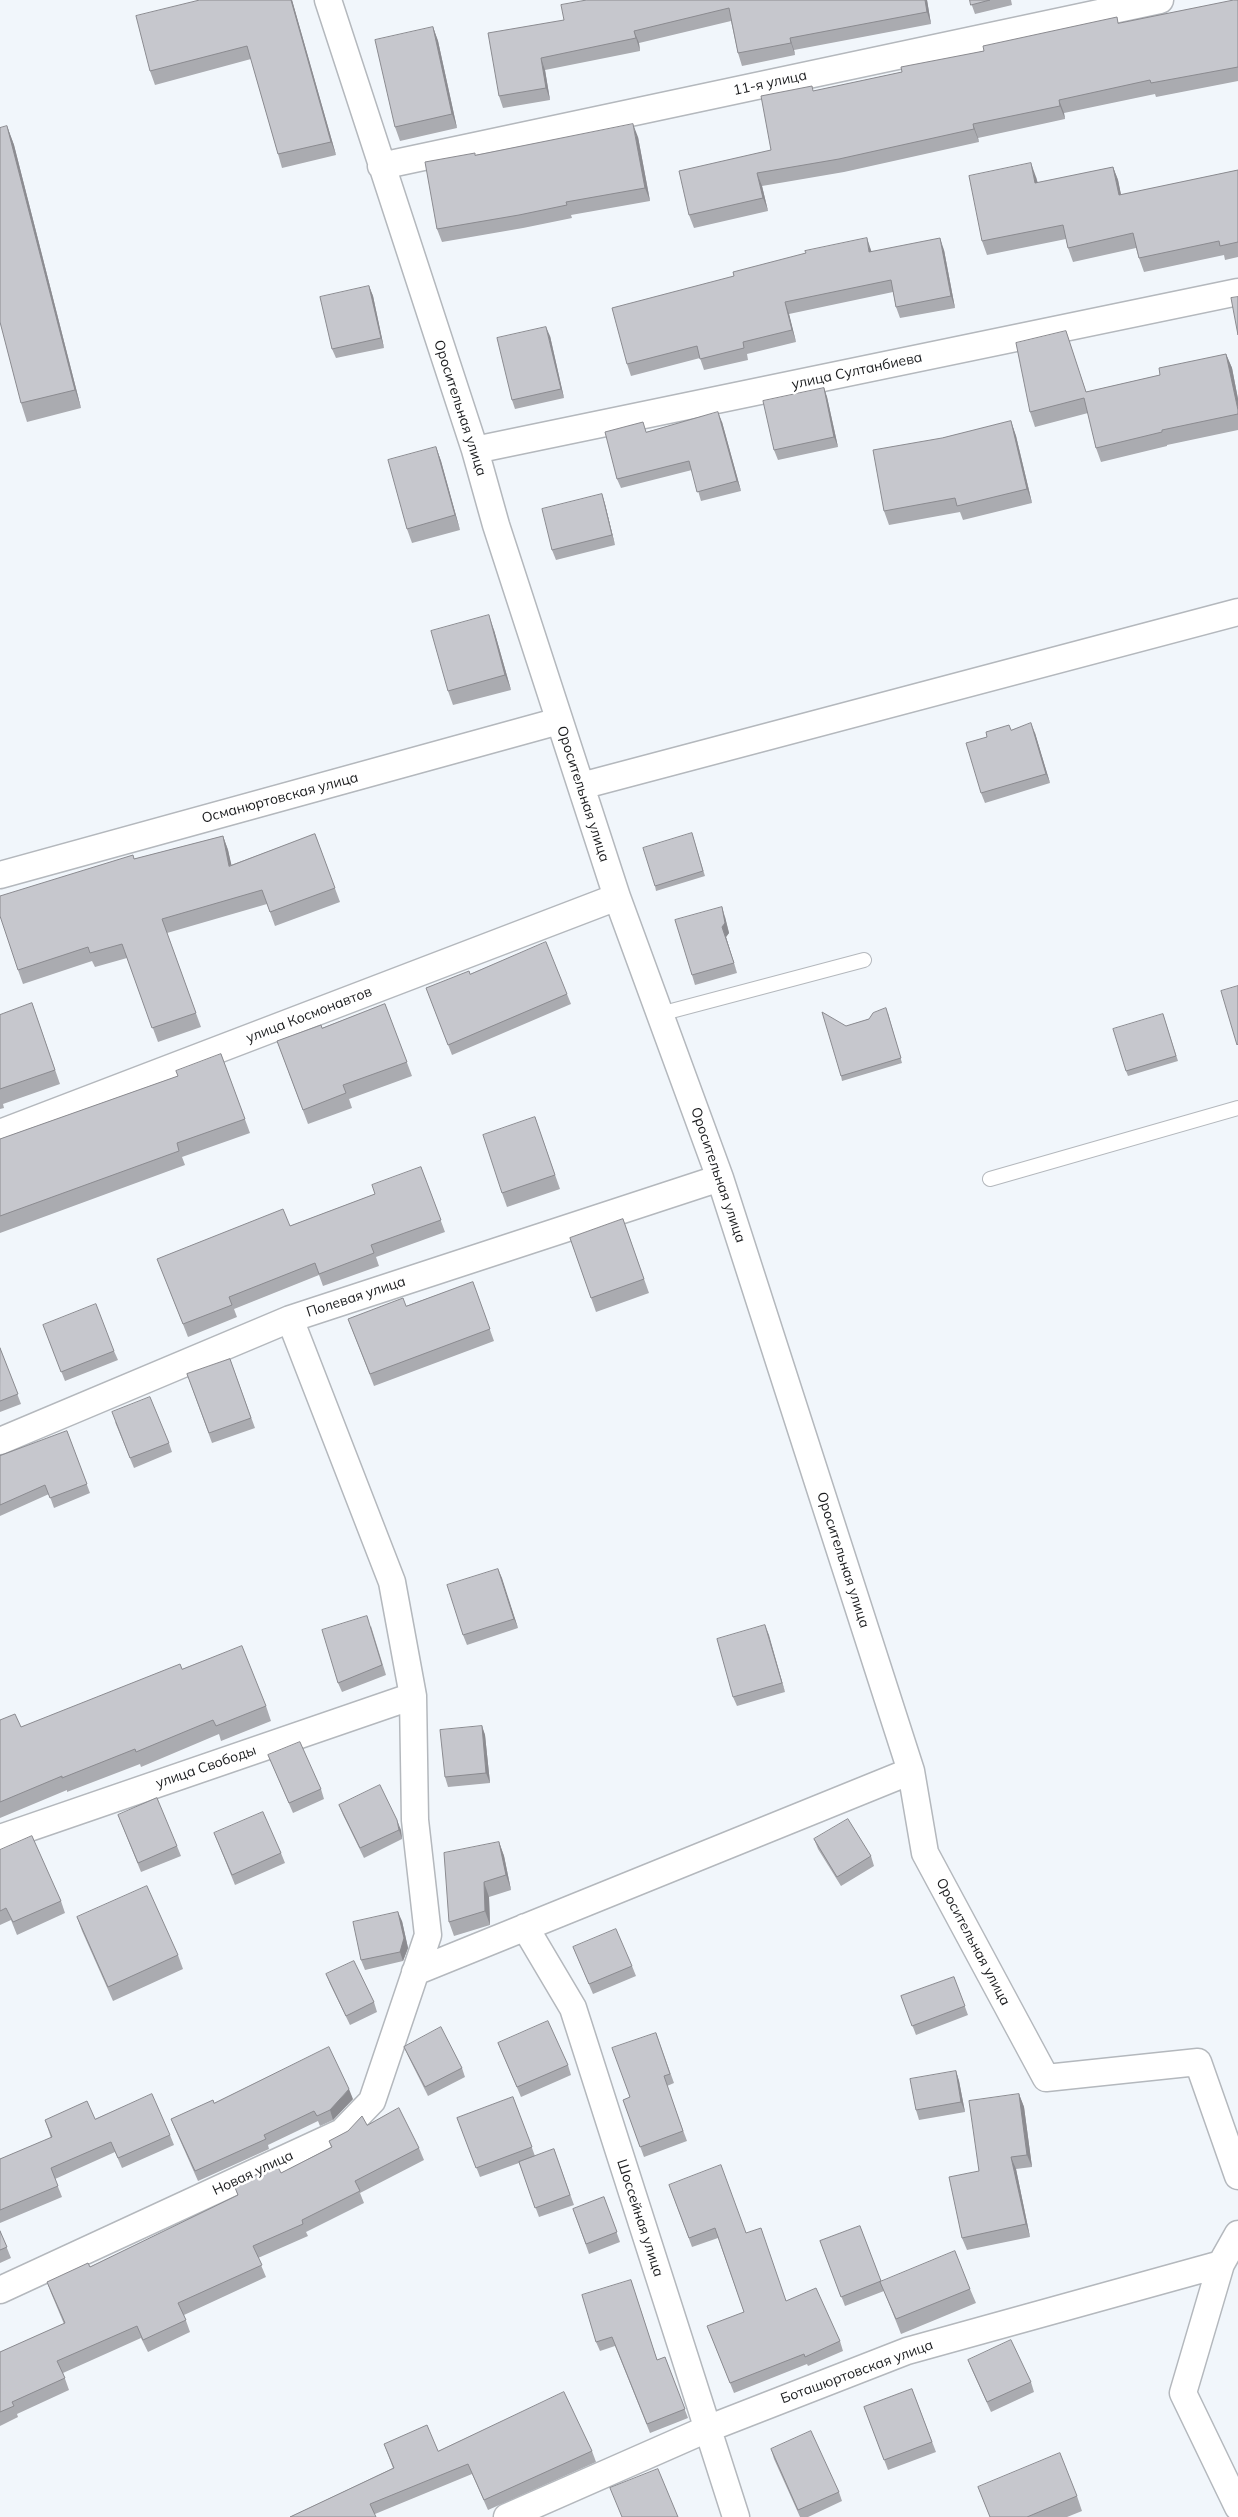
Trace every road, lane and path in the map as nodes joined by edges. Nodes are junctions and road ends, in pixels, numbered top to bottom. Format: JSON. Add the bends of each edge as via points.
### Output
{"nodes":[{"id":1,"x":328,"y":0,"type":"edge"},
{"id":2,"x":1160,"y":0,"type":"edge"},
{"id":3,"x":381,"y":166,"type":"junction"},
{"id":4,"x":1238,"y":292,"type":"edge"},
{"id":5,"x":475,"y":450,"type":"junction"},
{"id":6,"x":1238,"y":612,"type":"edge"},
{"id":7,"x":559,"y":721,"type":"junction"},
{"id":8,"x":581,"y":786,"type":"junction"},
{"id":9,"x":0,"y":875,"type":"edge"},
{"id":10,"x":617,"y":897,"type":"junction"},
{"id":11,"x":864,"y":960,"type":"dead end"},
{"id":12,"x":660,"y":1014,"type":"junction"},
{"id":13,"x":1238,"y":1108,"type":"edge"},
{"id":14,"x":0,"y":1133,"type":"edge"},
{"id":15,"x":720,"y":1178,"type":"junction"},
{"id":16,"x":990,"y":1179,"type":"dead end"},
{"id":17,"x":290,"y":1318,"type":"junction"},
{"id":18,"x":0,"y":1441,"type":"edge"},
{"id":19,"x":413,"y":1696,"type":"junction"},
{"id":20,"x":911,"y":1770,"type":"junction"},
{"id":21,"x":0,"y":1838,"type":"edge"},
{"id":22,"x":525,"y":1926,"type":"junction"},
{"id":23,"x":415,"y":1972,"type":"junction"},
{"id":24,"x":1238,"y":2176,"type":"edge"},
{"id":25,"x":1238,"y":2234,"type":"edge"},
{"id":26,"x":1221,"y":2264,"type":"junction"},
{"id":27,"x":0,"y":2290,"type":"edge"},
{"id":28,"x":708,"y":2429,"type":"junction"},
{"id":29,"x":1238,"y":2507,"type":"edge"},
{"id":30,"x":507,"y":2517,"type":"edge"},
{"id":31,"x":736,"y":2517,"type":"edge"}],
"edges":[{"from":1,"to":3,"type":"street","name":"Оросительная улица"},
{"from":2,"to":3,"type":"street","name":"11-я улица"},
{"from":3,"to":5,"type":"street","name":"Оросительная улица"},
{"from":4,"to":5,"type":"street","name":"улица Султанбиева"},
{"from":5,"to":7,"type":"street","name":"Оросительная улица"},
{"from":6,"to":8,"type":"street"},
{"from":7,"to":8,"type":"street","name":"Оросительная улица"},
{"from":7,"to":9,"type":"street","name":"Османюртовская улица"},
{"from":8,"to":10,"type":"street","name":"Оросительная улица"},
{"from":10,"to":12,"type":"street","name":"Оросительная улица"},
{"from":10,"to":14,"type":"street","name":"улица Космонавтов"},
{"from":11,"to":12,"type":"lane"},
{"from":12,"to":15,"type":"street","name":"Оросительная улица"},
{"from":13,"to":16,"type":"lane"},
{"from":15,"to":17,"type":"street","name":"Полевая улица"},
{"from":15,"to":20,"type":"street","name":"Оросительная улица"},
{"from":17,"to":18,"type":"street","name":"Полевая улица"},
{"from":17,"to":19,"type":"street","name":"Новая улица","via":[[392,1582]]},
{"from":19,"to":21,"type":"street","name":"улица Свободы"},
{"from":19,"to":23,"type":"street","name":"Новая улица","via":[[415,1820],[428,1935]]},
{"from":20,"to":22,"type":"street"},
{"from":20,"to":24,"type":"street","name":"Оросительная улица","via":[[925,1853],[1046,2078],[1198,2062]]},
{"from":22,"to":23,"type":"street"},
{"from":22,"to":28,"type":"street","name":"Шоссейная улица","via":[[572,2008]]},
{"from":23,"to":27,"type":"street","name":"Новая улица","via":[[372,2101],[342,2132]]},
{"from":25,"to":26,"type":"street"},
{"from":26,"to":28,"type":"street","name":"Боташюртовская улица","via":[[907,2351]]},
{"from":26,"to":29,"type":"street","via":[[1183,2393]]},
{"from":28,"to":30,"type":"street","name":"Боташюртовская улица"},
{"from":28,"to":31,"type":"street","name":"Шоссейная улица"}]}
